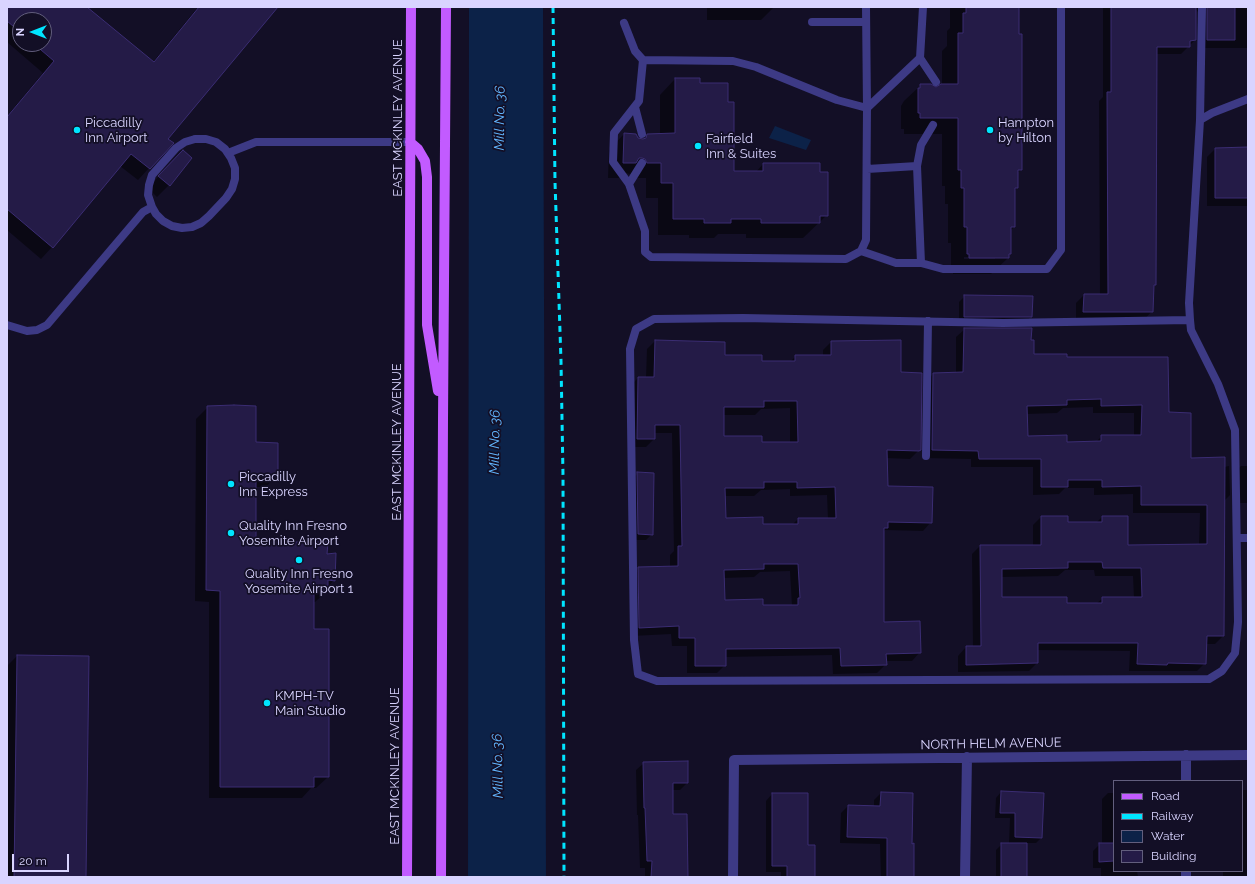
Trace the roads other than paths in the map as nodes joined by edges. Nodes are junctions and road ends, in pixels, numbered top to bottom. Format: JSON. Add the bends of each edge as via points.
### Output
{"nodes":[{"id":1,"x":411,"y":7,"type":"edge"},
{"id":2,"x":446,"y":7,"type":"edge"},
{"id":3,"x":866,"y":7,"type":"edge"},
{"id":4,"x":923,"y":7,"type":"edge"},
{"id":5,"x":1061,"y":7,"type":"edge"},
{"id":6,"x":1202,"y":7,"type":"edge"},
{"id":7,"x":812,"y":22,"type":"dead end"},
{"id":8,"x":866,"y":22,"type":"junction"},
{"id":9,"x":624,"y":23,"type":"dead end"},
{"id":10,"x":920,"y":58,"type":"junction"},
{"id":11,"x":643,"y":60,"type":"junction"},
{"id":12,"x":936,"y":82,"type":"dead end"},
{"id":13,"x":1248,"y":99,"type":"edge"},
{"id":14,"x":635,"y":107,"type":"junction"},
{"id":15,"x":867,"y":108,"type":"junction"},
{"id":16,"x":1200,"y":120,"type":"junction"},
{"id":17,"x":933,"y":125,"type":"dead end"},
{"id":18,"x":642,"y":134,"type":"dead end"},
{"id":19,"x":410,"y":142,"type":"junction"},
{"id":20,"x":228,"y":153,"type":"junction"},
{"id":21,"x":642,"y":163,"type":"dead end"},
{"id":22,"x":917,"y":166,"type":"junction"},
{"id":23,"x":867,"y":169,"type":"junction"},
{"id":24,"x":629,"y":184,"type":"junction"},
{"id":25,"x":152,"y":207,"type":"junction"},
{"id":26,"x":861,"y":251,"type":"junction"},
{"id":27,"x":921,"y":264,"type":"junction"},
{"id":28,"x":1190,"y":320,"type":"junction"},
{"id":29,"x":928,"y":321,"type":"junction"},
{"id":30,"x":7,"y":326,"type":"edge"},
{"id":31,"x":443,"y":419,"type":"junction"},
{"id":32,"x":926,"y":456,"type":"dead end"},
{"id":33,"x":1237,"y":538,"type":"junction"},
{"id":34,"x":1248,"y":538,"type":"edge"},
{"id":35,"x":1186,"y":755,"type":"junction"},
{"id":36,"x":1248,"y":755,"type":"edge"},
{"id":37,"x":966,"y":757,"type":"junction"},
{"id":38,"x":1186,"y":780,"type":"edge"},
{"id":39,"x":407,"y":877,"type":"edge"},
{"id":40,"x":441,"y":877,"type":"edge"},
{"id":41,"x":733,"y":877,"type":"edge"},
{"id":42,"x":965,"y":877,"type":"edge"}],
"edges":[{"from":1,"to":19,"type":"main road","name":"EAST MCKINLEY AVENUE"},
{"from":2,"to":31,"type":"main road"},
{"from":3,"to":8,"type":"lane"},
{"from":4,"to":10,"type":"lane"},
{"from":5,"to":27,"type":"lane","via":[[1061,250],[1047,269],[943,269]]},
{"from":6,"to":16,"type":"lane"},
{"from":7,"to":8,"type":"lane"},
{"from":8,"to":15,"type":"lane"},
{"from":9,"to":11,"type":"lane","via":[[635,51]]},
{"from":10,"to":12,"type":"lane"},
{"from":10,"to":15,"type":"lane"},
{"from":11,"to":14,"type":"lane","via":[[639,101]]},
{"from":11,"to":15,"type":"lane","via":[[733,61],[756,67],[837,100]]},
{"from":13,"to":16,"type":"lane"},
{"from":14,"to":18,"type":"lane"},
{"from":14,"to":24,"type":"lane","via":[[614,133],[613,162]]},
{"from":15,"to":23,"type":"lane"},
{"from":16,"to":28,"type":"lane"},
{"from":17,"to":22,"type":"lane","via":[[921,145]]},
{"from":19,"to":20,"type":"lane","via":[[256,142]]},
{"from":19,"to":31,"type":"main road","via":[[425,161],[427,177],[428,325]]},
{"from":19,"to":39,"type":"main road","name":"EAST MCKINLEY AVENUE"},
{"from":20,"to":25,"type":"lane","via":[[216,142],[206,139],[184,142],[152,175],[148,195]]},
{"from":20,"to":25,"type":"lane","via":[[235,168],[232,189],[201,223],[192,227],[172,226],[163,221]]},
{"from":21,"to":24,"type":"lane"},
{"from":22,"to":23,"type":"lane"},
{"from":22,"to":27,"type":"lane"},
{"from":23,"to":26,"type":"lane","via":[[866,240]]},
{"from":24,"to":26,"type":"lane","via":[[645,231],[645,252],[651,257],[846,259]]},
{"from":25,"to":30,"type":"lane","via":[[143,212],[47,325],[27,331]]},
{"from":26,"to":27,"type":"lane","via":[[896,263]]},
{"from":28,"to":29,"type":"lane","via":[[1003,323]]},
{"from":28,"to":33,"type":"lane","via":[[1191,330],[1218,384],[1235,430]]},
{"from":29,"to":32,"type":"lane"},
{"from":29,"to":33,"type":"lane","via":[[743,318],[654,320],[636,330],[630,349],[634,640],[638,674],[657,681],[1209,679],[1222,671],[1235,653],[1238,622]]},
{"from":31,"to":40,"type":"main road"},
{"from":33,"to":34,"type":"lane"},
{"from":35,"to":36,"type":"street","name":"NORTH HELM AVENUE"},
{"from":35,"to":37,"type":"street","name":"NORTH HELM AVENUE"},
{"from":35,"to":38,"type":"street"},
{"from":37,"to":41,"type":"street","name":"NORTH HELM AVENUE","via":[[734,760]]},
{"from":37,"to":42,"type":"street"}]}
